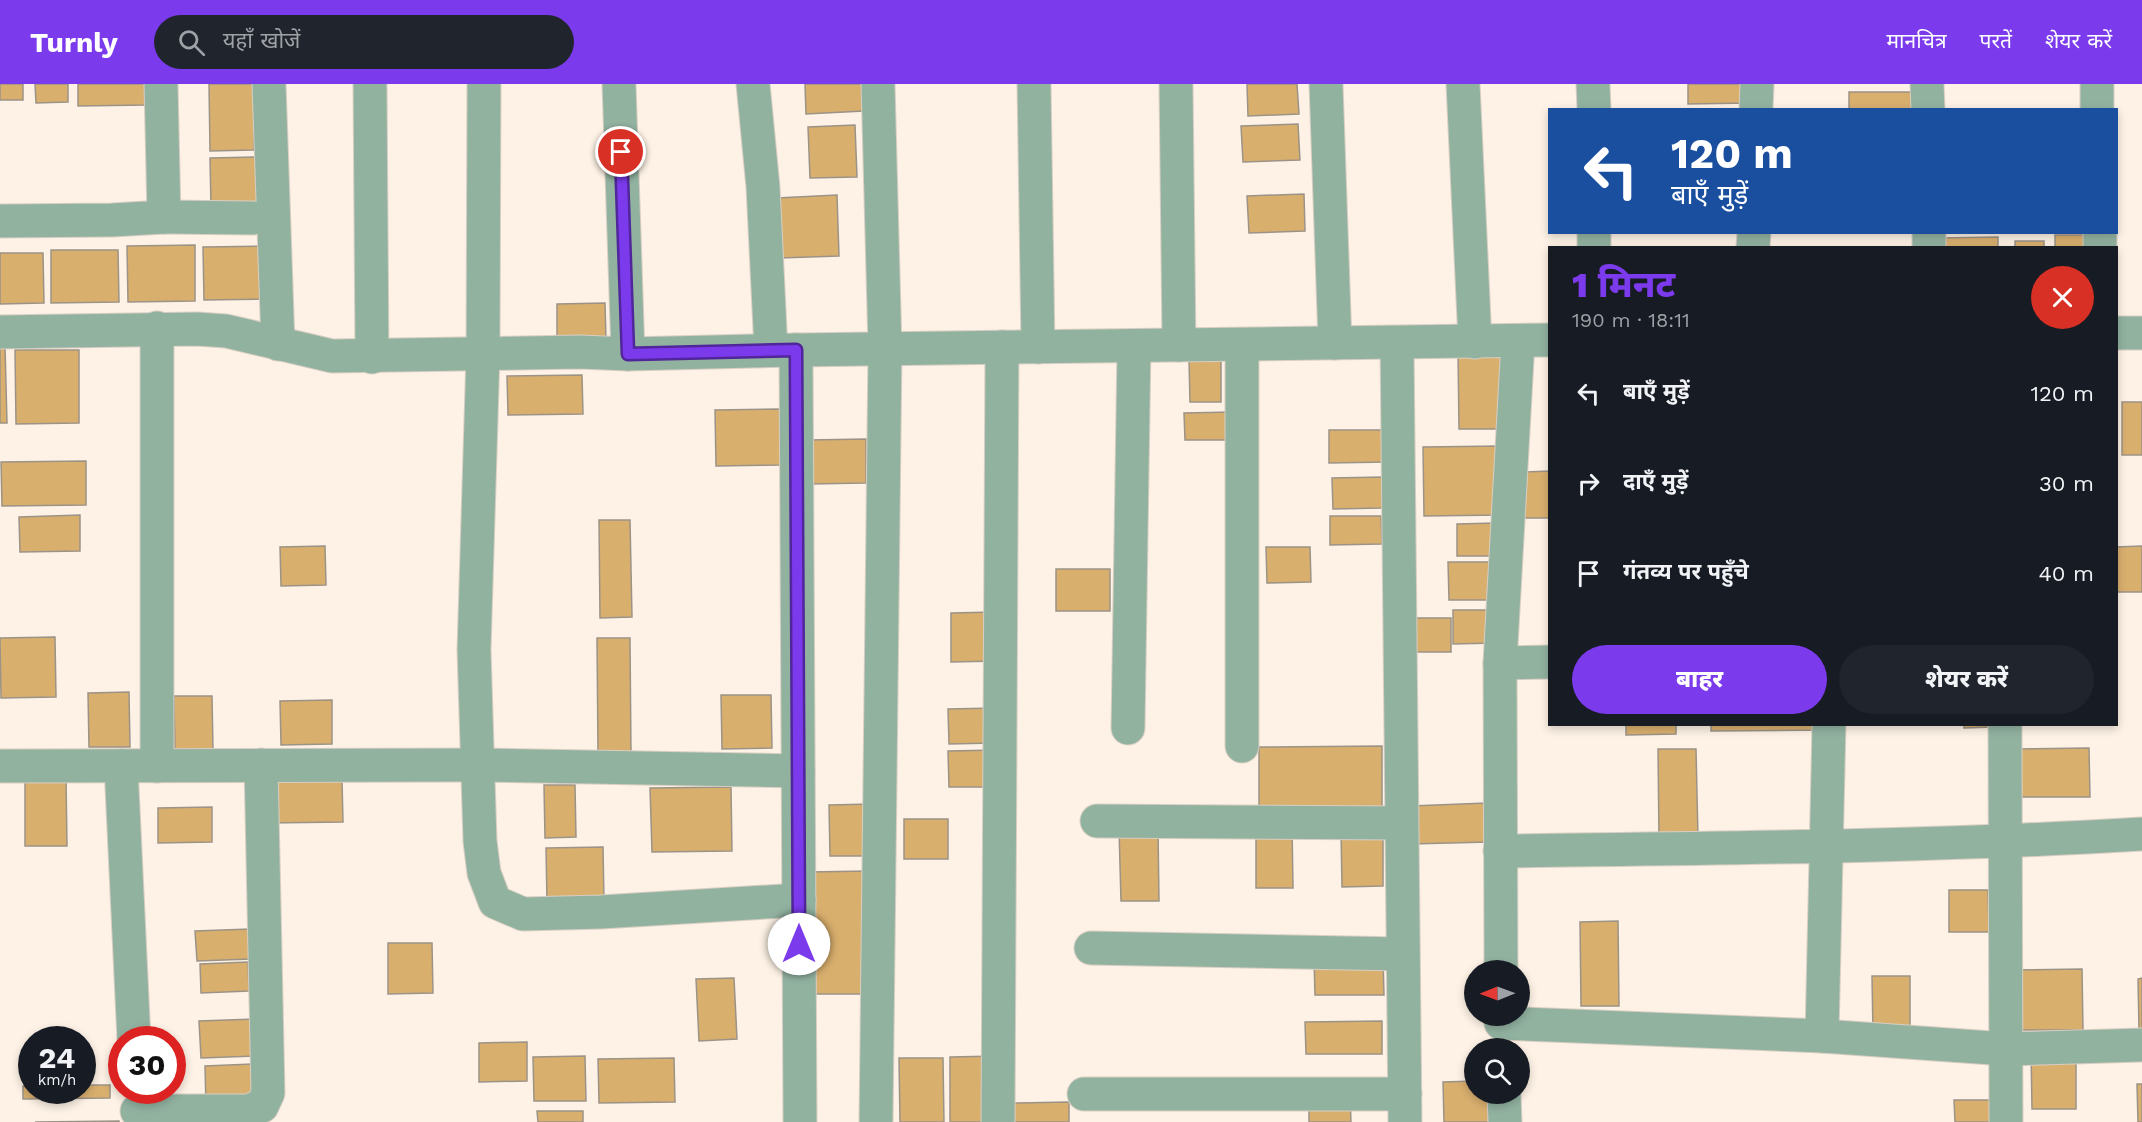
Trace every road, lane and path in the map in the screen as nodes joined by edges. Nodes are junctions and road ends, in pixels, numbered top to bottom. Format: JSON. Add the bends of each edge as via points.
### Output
{"nodes":[{"id":1,"x":161,"y":84,"type":"edge"},
{"id":2,"x":268,"y":84,"type":"edge"},
{"id":3,"x":370,"y":84,"type":"edge"},
{"id":4,"x":484,"y":84,"type":"edge"},
{"id":5,"x":619,"y":84,"type":"edge"},
{"id":6,"x":753,"y":84,"type":"edge"},
{"id":7,"x":878,"y":84,"type":"edge"},
{"id":8,"x":1034,"y":84,"type":"edge"},
{"id":9,"x":1176,"y":84,"type":"edge"},
{"id":10,"x":1326,"y":84,"type":"edge"},
{"id":11,"x":1463,"y":84,"type":"edge"},
{"id":12,"x":1593,"y":84,"type":"edge"},
{"id":13,"x":1757,"y":84,"type":"edge"},
{"id":14,"x":1927,"y":84,"type":"edge"},
{"id":15,"x":2097,"y":84,"type":"edge"},
{"id":16,"x":1594,"y":108,"type":"edge"},
{"id":17,"x":1756,"y":108,"type":"edge"},
{"id":18,"x":1928,"y":108,"type":"edge"},
{"id":19,"x":2097,"y":108,"type":"edge"},
{"id":20,"x":164,"y":217,"type":"junction"},
{"id":21,"x":253,"y":218,"type":"dead end"},
{"id":22,"x":0,"y":221,"type":"edge"},
{"id":23,"x":157,"y":328,"type":"junction"},
{"id":24,"x":0,"y":332,"type":"edge"},
{"id":25,"x":2118,"y":333,"type":"edge"},
{"id":26,"x":2142,"y":333,"type":"edge"},
{"id":27,"x":1534,"y":341,"type":"edge"},
{"id":28,"x":1475,"y":342,"type":"junction"},
{"id":29,"x":1335,"y":343,"type":"junction"},
{"id":30,"x":1397,"y":343,"type":"junction"},
{"id":31,"x":278,"y":344,"type":"junction"},
{"id":32,"x":1179,"y":345,"type":"junction"},
{"id":33,"x":1242,"y":345,"type":"junction"},
{"id":34,"x":1134,"y":346,"type":"junction"},
{"id":35,"x":1002,"y":347,"type":"junction"},
{"id":36,"x":1038,"y":347,"type":"junction"},
{"id":37,"x":885,"y":349,"type":"junction"},
{"id":38,"x":784,"y":350,"type":"junction"},
{"id":39,"x":483,"y":354,"type":"junction"},
{"id":40,"x":628,"y":354,"type":"junction"},
{"id":41,"x":372,"y":357,"type":"junction"},
{"id":42,"x":1548,"y":662,"type":"edge"},
{"id":43,"x":1500,"y":663,"type":"junction"},
{"id":44,"x":1829,"y":726,"type":"edge"},
{"id":45,"x":2004,"y":726,"type":"edge"},
{"id":46,"x":1128,"y":728,"type":"dead end"},
{"id":47,"x":1242,"y":746,"type":"dead end"},
{"id":48,"x":261,"y":765,"type":"junction"},
{"id":49,"x":477,"y":765,"type":"junction"},
{"id":50,"x":0,"y":766,"type":"edge"},
{"id":51,"x":121,"y":766,"type":"junction"},
{"id":52,"x":157,"y":766,"type":"junction"},
{"id":53,"x":798,"y":771,"type":"junction"},
{"id":54,"x":1096,"y":821,"type":"dead end"},
{"id":55,"x":1401,"y":823,"type":"junction"},
{"id":56,"x":2142,"y":834,"type":"edge"},
{"id":57,"x":2004,"y":842,"type":"junction"},
{"id":58,"x":1825,"y":847,"type":"junction"},
{"id":59,"x":1500,"y":851,"type":"junction"},
{"id":60,"x":799,"y":900,"type":"junction"},
{"id":61,"x":1091,"y":948,"type":"dead end"},
{"id":62,"x":1402,"y":954,"type":"junction"},
{"id":63,"x":1500,"y":960,"type":"edge"},
{"id":64,"x":133,"y":1026,"type":"edge"},
{"id":65,"x":1501,"y":1029,"type":"edge"},
{"id":66,"x":1822,"y":1036,"type":"junction"},
{"id":67,"x":2142,"y":1045,"type":"edge"},
{"id":68,"x":2006,"y":1049,"type":"junction"},
{"id":69,"x":1084,"y":1094,"type":"dead end"},
{"id":70,"x":1504,"y":1104,"type":"edge"},
{"id":71,"x":137,"y":1108,"type":"edge"},
{"id":72,"x":1405,"y":1108,"type":"edge"},
{"id":73,"x":800,"y":1122,"type":"edge"},
{"id":74,"x":876,"y":1122,"type":"edge"},
{"id":75,"x":998,"y":1122,"type":"edge"},
{"id":76,"x":1505,"y":1122,"type":"edge"},
{"id":77,"x":2006,"y":1122,"type":"edge"}],
"edges":[{"from":1,"to":20,"type":"street"},
{"from":2,"to":31,"type":"street"},
{"from":3,"to":41,"type":"street"},
{"from":4,"to":39,"type":"street"},
{"from":5,"to":40,"type":"street"},
{"from":6,"to":38,"type":"street"},
{"from":7,"to":37,"type":"street"},
{"from":8,"to":36,"type":"street"},
{"from":9,"to":32,"type":"street"},
{"from":10,"to":29,"type":"street"},
{"from":11,"to":28,"type":"street"},
{"from":12,"to":16,"type":"street"},
{"from":13,"to":17,"type":"street"},
{"from":14,"to":18,"type":"street"},
{"from":15,"to":19,"type":"street"},
{"from":20,"to":21,"type":"street"},
{"from":20,"to":22,"type":"street"},
{"from":23,"to":24,"type":"street"},
{"from":23,"to":31,"type":"street","via":[[226,331]]},
{"from":23,"to":52,"type":"street"},
{"from":25,"to":26,"type":"street"},
{"from":27,"to":28,"type":"street"},
{"from":27,"to":43,"type":"street"},
{"from":28,"to":30,"type":"street"},
{"from":29,"to":30,"type":"street"},
{"from":29,"to":33,"type":"street"},
{"from":30,"to":55,"type":"street"},
{"from":31,"to":41,"type":"street","via":[[332,356]]},
{"from":32,"to":33,"type":"street"},
{"from":32,"to":34,"type":"street"},
{"from":33,"to":47,"type":"street"},
{"from":34,"to":36,"type":"street"},
{"from":34,"to":46,"type":"street"},
{"from":35,"to":36,"type":"street"},
{"from":35,"to":37,"type":"street"},
{"from":35,"to":75,"type":"street"},
{"from":37,"to":38,"type":"street"},
{"from":37,"to":74,"type":"street"},
{"from":38,"to":40,"type":"street"},
{"from":38,"to":53,"type":"street"},
{"from":39,"to":40,"type":"street"},
{"from":39,"to":41,"type":"street"},
{"from":39,"to":49,"type":"street","via":[[474,650]]},
{"from":42,"to":43,"type":"street"},
{"from":43,"to":59,"type":"street"},
{"from":44,"to":58,"type":"street"},
{"from":45,"to":57,"type":"street"},
{"from":48,"to":49,"type":"street"},
{"from":48,"to":52,"type":"street"},
{"from":48,"to":71,"type":"street","via":[[268,1093],[262,1106],[248,1111]]},
{"from":49,"to":53,"type":"street"},
{"from":49,"to":60,"type":"street","via":[[484,873],[495,902],[523,914]]},
{"from":50,"to":51,"type":"street"},
{"from":51,"to":52,"type":"street"},
{"from":51,"to":64,"type":"street"},
{"from":53,"to":60,"type":"street"},
{"from":54,"to":55,"type":"street"},
{"from":55,"to":62,"type":"street"},
{"from":56,"to":57,"type":"street"},
{"from":57,"to":58,"type":"street"},
{"from":57,"to":68,"type":"street"},
{"from":58,"to":59,"type":"street"},
{"from":58,"to":66,"type":"street"},
{"from":59,"to":63,"type":"street"},
{"from":60,"to":73,"type":"street"},
{"from":61,"to":62,"type":"street"},
{"from":62,"to":72,"type":"street"},
{"from":65,"to":66,"type":"street"},
{"from":66,"to":68,"type":"street"},
{"from":67,"to":68,"type":"street"},
{"from":68,"to":77,"type":"street"},
{"from":69,"to":72,"type":"street"},
{"from":70,"to":76,"type":"street"}]}
